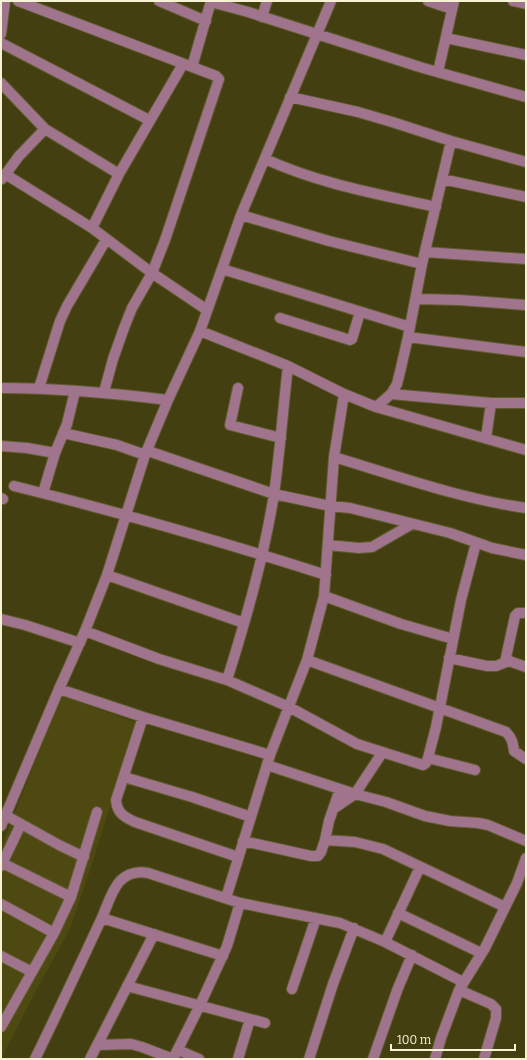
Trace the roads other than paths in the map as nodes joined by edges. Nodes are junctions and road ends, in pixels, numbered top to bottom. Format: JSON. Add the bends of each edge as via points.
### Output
{"nodes":[{"id":1,"x":5,"y":1,"type":"edge"},
{"id":2,"x":18,"y":1,"type":"edge"},
{"id":3,"x":159,"y":1,"type":"edge"},
{"id":4,"x":267,"y":1,"type":"edge"},
{"id":5,"x":331,"y":1,"type":"edge"},
{"id":6,"x":428,"y":1,"type":"edge"},
{"id":7,"x":513,"y":1,"type":"edge"},
{"id":8,"x":211,"y":2,"type":"edge"},
{"id":9,"x":526,"y":4,"type":"edge"},
{"id":10,"x":453,"y":5,"type":"edge"},
{"id":11,"x":262,"y":17,"type":"junction"},
{"id":12,"x":206,"y":21,"type":"junction"},
{"id":13,"x":1,"y":34,"type":"edge"},
{"id":14,"x":318,"y":35,"type":"junction"},
{"id":15,"x":446,"y":38,"type":"junction"},
{"id":16,"x":1,"y":44,"type":"edge"},
{"id":17,"x":526,"y":55,"type":"edge"},
{"id":18,"x":187,"y":65,"type":"junction"},
{"id":19,"x":438,"y":72,"type":"junction"},
{"id":20,"x":1,"y":83,"type":"edge"},
{"id":21,"x":290,"y":97,"type":"junction"},
{"id":22,"x":526,"y":97,"type":"edge"},
{"id":23,"x":149,"y":120,"type":"junction"},
{"id":24,"x":45,"y":129,"type":"junction"},
{"id":25,"x":451,"y":141,"type":"junction"},
{"id":26,"x":266,"y":159,"type":"junction"},
{"id":27,"x":526,"y":162,"type":"edge"},
{"id":28,"x":119,"y":174,"type":"junction"},
{"id":29,"x":3,"y":177,"type":"edge"},
{"id":30,"x":442,"y":179,"type":"junction"},
{"id":31,"x":526,"y":197,"type":"edge"},
{"id":32,"x":436,"y":207,"type":"junction"},
{"id":33,"x":241,"y":215,"type":"junction"},
{"id":34,"x":92,"y":228,"type":"junction"},
{"id":35,"x":106,"y":240,"type":"junction"},
{"id":36,"x":425,"y":252,"type":"junction"},
{"id":37,"x":526,"y":259,"type":"edge"},
{"id":38,"x":422,"y":264,"type":"junction"},
{"id":39,"x":222,"y":269,"type":"junction"},
{"id":40,"x":152,"y":273,"type":"junction"},
{"id":41,"x":416,"y":299,"type":"junction"},
{"id":42,"x":526,"y":305,"type":"edge"},
{"id":43,"x":207,"y":310,"type":"junction"},
{"id":44,"x":360,"y":312,"type":"junction"},
{"id":45,"x":280,"y":318,"type":"dead end"},
{"id":46,"x":200,"y":331,"type":"junction"},
{"id":47,"x":409,"y":332,"type":"junction"},
{"id":48,"x":526,"y":352,"type":"edge"},
{"id":49,"x":288,"y":366,"type":"junction"},
{"id":50,"x":1,"y":388,"type":"edge"},
{"id":51,"x":39,"y":388,"type":"junction"},
{"id":52,"x":238,"y":388,"type":"dead end"},
{"id":53,"x":75,"y":391,"type":"junction"},
{"id":54,"x":104,"y":392,"type":"junction"},
{"id":55,"x":344,"y":394,"type":"junction"},
{"id":56,"x":391,"y":394,"type":"junction"},
{"id":57,"x":168,"y":400,"type":"junction"},
{"id":58,"x":491,"y":403,"type":"junction"},
{"id":59,"x":526,"y":403,"type":"edge"},
{"id":60,"x":376,"y":407,"type":"junction"},
{"id":61,"x":63,"y":433,"type":"junction"},
{"id":62,"x":280,"y":438,"type":"junction"},
{"id":63,"x":486,"y":438,"type":"junction"},
{"id":64,"x":1,"y":446,"type":"edge"},
{"id":65,"x":526,"y":450,"type":"edge"},
{"id":66,"x":55,"y":453,"type":"junction"},
{"id":67,"x":147,"y":453,"type":"junction"},
{"id":68,"x":334,"y":457,"type":"junction"},
{"id":69,"x":14,"y":486,"type":"dead end"},
{"id":70,"x":43,"y":493,"type":"junction"},
{"id":71,"x":274,"y":494,"type":"junction"},
{"id":72,"x":330,"y":506,"type":"junction"},
{"id":73,"x":526,"y":508,"type":"edge"},
{"id":74,"x":125,"y":515,"type":"junction"},
{"id":75,"x":412,"y":524,"type":"junction"},
{"id":76,"x":476,"y":543,"type":"junction"},
{"id":77,"x":328,"y":545,"type":"junction"},
{"id":78,"x":262,"y":555,"type":"junction"},
{"id":79,"x":526,"y":555,"type":"edge"},
{"id":80,"x":107,"y":575,"type":"junction"},
{"id":81,"x":326,"y":575,"type":"junction"},
{"id":82,"x":324,"y":596,"type":"junction"},
{"id":83,"x":526,"y":613,"type":"edge"},
{"id":84,"x":1,"y":619,"type":"edge"},
{"id":85,"x":244,"y":623,"type":"junction"},
{"id":86,"x":85,"y":631,"type":"junction"},
{"id":87,"x":453,"y":639,"type":"junction"},
{"id":88,"x":80,"y":643,"type":"junction"},
{"id":89,"x":449,"y":658,"type":"junction"},
{"id":90,"x":307,"y":660,"type":"junction"},
{"id":91,"x":505,"y":662,"type":"junction"},
{"id":92,"x":526,"y":668,"type":"edge"},
{"id":93,"x":227,"y":680,"type":"junction"},
{"id":94,"x":59,"y":689,"type":"junction"},
{"id":95,"x":288,"y":707,"type":"junction"},
{"id":96,"x":440,"y":708,"type":"junction"},
{"id":97,"x":143,"y":717,"type":"junction"},
{"id":98,"x":382,"y":753,"type":"junction"},
{"id":99,"x":428,"y":758,"type":"junction"},
{"id":100,"x":526,"y":759,"type":"edge"},
{"id":101,"x":269,"y":760,"type":"junction"},
{"id":102,"x":475,"y":770,"type":"dead end"},
{"id":103,"x":124,"y":777,"type":"junction"},
{"id":104,"x":340,"y":789,"type":"junction"},
{"id":105,"x":355,"y":794,"type":"junction"},
{"id":106,"x":333,"y":808,"type":"junction"},
{"id":107,"x":97,"y":812,"type":"dead end"},
{"id":108,"x":5,"y":816,"type":"junction"},
{"id":109,"x":252,"y":817,"type":"junction"},
{"id":110,"x":21,"y":824,"type":"junction"},
{"id":111,"x":1,"y":826,"type":"edge"},
{"id":112,"x":325,"y":840,"type":"junction"},
{"id":113,"x":244,"y":841,"type":"junction"},
{"id":114,"x":526,"y":841,"type":"edge"},
{"id":115,"x":84,"y":857,"type":"junction"},
{"id":116,"x":238,"y":857,"type":"junction"},
{"id":117,"x":526,"y":858,"type":"edge"},
{"id":118,"x":2,"y":864,"type":"edge"},
{"id":119,"x":420,"y":867,"type":"junction"},
{"id":120,"x":523,"y":876,"type":"edge"},
{"id":121,"x":71,"y":896,"type":"junction"},
{"id":122,"x":226,"y":898,"type":"junction"},
{"id":123,"x":240,"y":903,"type":"junction"},
{"id":124,"x":1,"y":904,"type":"edge"},
{"id":125,"x":505,"y":907,"type":"junction"},
{"id":126,"x":398,"y":913,"type":"junction"},
{"id":127,"x":102,"y":918,"type":"junction"},
{"id":128,"x":316,"y":918,"type":"junction"},
{"id":129,"x":354,"y":928,"type":"junction"},
{"id":130,"x":54,"y":933,"type":"junction"},
{"id":131,"x":154,"y":934,"type":"junction"},
{"id":132,"x":385,"y":942,"type":"junction"},
{"id":133,"x":481,"y":954,"type":"junction"},
{"id":134,"x":412,"y":955,"type":"junction"},
{"id":135,"x":1,"y":956,"type":"edge"},
{"id":136,"x":223,"y":956,"type":"junction"},
{"id":137,"x":32,"y":972,"type":"junction"},
{"id":138,"x":127,"y":986,"type":"junction"},
{"id":139,"x":461,"y":986,"type":"junction"},
{"id":140,"x":292,"y":989,"type":"dead end"},
{"id":141,"x":200,"y":1005,"type":"junction"},
{"id":142,"x":250,"y":1019,"type":"junction"},
{"id":143,"x":2,"y":1021,"type":"edge"},
{"id":144,"x":264,"y":1023,"type":"dead end"},
{"id":145,"x":97,"y":1045,"type":"junction"},
{"id":146,"x":174,"y":1056,"type":"edge"},
{"id":147,"x":35,"y":1059,"type":"edge"},
{"id":148,"x":90,"y":1059,"type":"edge"},
{"id":149,"x":199,"y":1059,"type":"edge"},
{"id":150,"x":238,"y":1059,"type":"edge"},
{"id":151,"x":309,"y":1059,"type":"edge"},
{"id":152,"x":373,"y":1059,"type":"edge"},
{"id":153,"x":435,"y":1059,"type":"edge"},
{"id":154,"x":484,"y":1059,"type":"edge"}],
"edges":[{"from":1,"to":13,"type":"street"},
{"from":2,"to":18,"type":"street"},
{"from":3,"to":12,"type":"street"},
{"from":4,"to":11,"type":"street"},
{"from":5,"to":14,"type":"street"},
{"from":6,"to":10,"type":"street"},
{"from":7,"to":9,"type":"street"},
{"from":8,"to":11,"type":"street"},
{"from":8,"to":12,"type":"street"},
{"from":10,"to":15,"type":"street"},
{"from":11,"to":14,"type":"street"},
{"from":12,"to":18,"type":"street"},
{"from":14,"to":19,"type":"street"},
{"from":14,"to":21,"type":"street"},
{"from":15,"to":17,"type":"street"},
{"from":15,"to":19,"type":"street"},
{"from":16,"to":23,"type":"street"},
{"from":18,"to":23,"type":"street"},
{"from":18,"to":40,"type":"street","via":[[219,80]]},
{"from":19,"to":22,"type":"street"},
{"from":20,"to":24,"type":"street"},
{"from":21,"to":25,"type":"street","via":[[385,120]]},
{"from":21,"to":26,"type":"street"},
{"from":23,"to":28,"type":"street"},
{"from":24,"to":28,"type":"street"},
{"from":24,"to":29,"type":"street"},
{"from":25,"to":27,"type":"street"},
{"from":25,"to":30,"type":"street"},
{"from":26,"to":32,"type":"street","via":[[334,184]]},
{"from":26,"to":33,"type":"street"},
{"from":28,"to":34,"type":"street"},
{"from":29,"to":34,"type":"street"},
{"from":30,"to":31,"type":"street"},
{"from":30,"to":32,"type":"street"},
{"from":32,"to":36,"type":"street"},
{"from":33,"to":38,"type":"street","via":[[329,241]]},
{"from":33,"to":39,"type":"street"},
{"from":34,"to":35,"type":"street"},
{"from":35,"to":40,"type":"street"},
{"from":35,"to":51,"type":"street","via":[[60,321]]},
{"from":36,"to":37,"type":"street"},
{"from":36,"to":38,"type":"street"},
{"from":38,"to":41,"type":"street"},
{"from":39,"to":43,"type":"street"},
{"from":39,"to":44,"type":"street"},
{"from":40,"to":43,"type":"street"},
{"from":40,"to":54,"type":"street","via":[[132,308]]},
{"from":41,"to":42,"type":"street"},
{"from":41,"to":47,"type":"street"},
{"from":43,"to":46,"type":"street"},
{"from":44,"to":45,"type":"street","via":[[350,340]]},
{"from":44,"to":47,"type":"street"},
{"from":46,"to":49,"type":"street"},
{"from":46,"to":57,"type":"street"},
{"from":47,"to":48,"type":"street"},
{"from":47,"to":56,"type":"street","via":[[398,378]]},
{"from":49,"to":55,"type":"street"},
{"from":49,"to":62,"type":"street"},
{"from":50,"to":51,"type":"street"},
{"from":51,"to":53,"type":"street"},
{"from":52,"to":62,"type":"street","via":[[230,425]]},
{"from":53,"to":54,"type":"street"},
{"from":53,"to":61,"type":"street"},
{"from":54,"to":57,"type":"street"},
{"from":55,"to":60,"type":"street"},
{"from":55,"to":68,"type":"street"},
{"from":56,"to":58,"type":"street"},
{"from":56,"to":60,"type":"street"},
{"from":57,"to":67,"type":"street"},
{"from":58,"to":59,"type":"street"},
{"from":58,"to":63,"type":"street"},
{"from":60,"to":63,"type":"street"},
{"from":61,"to":66,"type":"street"},
{"from":61,"to":67,"type":"street"},
{"from":62,"to":71,"type":"street"},
{"from":63,"to":65,"type":"street"},
{"from":64,"to":66,"type":"street"},
{"from":66,"to":70,"type":"street"},
{"from":67,"to":71,"type":"street"},
{"from":67,"to":74,"type":"street"},
{"from":68,"to":72,"type":"street"},
{"from":68,"to":73,"type":"street","via":[[448,491]]},
{"from":69,"to":70,"type":"street"},
{"from":70,"to":74,"type":"street"},
{"from":71,"to":72,"type":"street"},
{"from":71,"to":78,"type":"street"},
{"from":72,"to":75,"type":"street","via":[[350,508]]},
{"from":72,"to":77,"type":"street"},
{"from":74,"to":78,"type":"street"},
{"from":74,"to":80,"type":"street"},
{"from":75,"to":76,"type":"street","via":[[450,533]]},
{"from":75,"to":77,"type":"street","via":[[372,547]]},
{"from":76,"to":79,"type":"street"},
{"from":76,"to":87,"type":"street"},
{"from":77,"to":81,"type":"street"},
{"from":78,"to":81,"type":"street"},
{"from":78,"to":85,"type":"street"},
{"from":80,"to":85,"type":"street"},
{"from":80,"to":86,"type":"street"},
{"from":81,"to":82,"type":"street"},
{"from":82,"to":87,"type":"street","via":[[401,624]]},
{"from":82,"to":90,"type":"street"},
{"from":83,"to":91,"type":"street","via":[[518,613],[515,616]]},
{"from":84,"to":88,"type":"street"},
{"from":85,"to":93,"type":"street"},
{"from":86,"to":88,"type":"street"},
{"from":86,"to":93,"type":"street","via":[[159,659]]},
{"from":87,"to":89,"type":"street"},
{"from":88,"to":94,"type":"street"},
{"from":89,"to":91,"type":"street","via":[[487,666]]},
{"from":89,"to":96,"type":"street"},
{"from":90,"to":95,"type":"street"},
{"from":90,"to":96,"type":"street"},
{"from":91,"to":92,"type":"street","via":[[514,662]]},
{"from":93,"to":95,"type":"street"},
{"from":94,"to":97,"type":"street"},
{"from":94,"to":108,"type":"street"},
{"from":95,"to":98,"type":"street","via":[[357,744]]},
{"from":95,"to":101,"type":"street"},
{"from":96,"to":99,"type":"street"},
{"from":96,"to":100,"type":"street","via":[[506,732],[513,741],[514,751]]},
{"from":97,"to":101,"type":"street"},
{"from":97,"to":103,"type":"street"},
{"from":98,"to":99,"type":"street","via":[[423,765]]},
{"from":98,"to":105,"type":"street"},
{"from":99,"to":102,"type":"street"},
{"from":101,"to":104,"type":"street"},
{"from":101,"to":109,"type":"street"},
{"from":103,"to":109,"type":"street"},
{"from":103,"to":116,"type":"street","via":[[116,800],[124,817]]},
{"from":104,"to":105,"type":"street"},
{"from":104,"to":106,"type":"street"},
{"from":105,"to":106,"type":"street"},
{"from":105,"to":114,"type":"street","via":[[425,816],[478,823]]},
{"from":106,"to":112,"type":"street"},
{"from":107,"to":115,"type":"street"},
{"from":108,"to":110,"type":"street"},
{"from":108,"to":111,"type":"street"},
{"from":109,"to":113,"type":"street"},
{"from":110,"to":115,"type":"street"},
{"from":110,"to":118,"type":"street"},
{"from":112,"to":113,"type":"street","via":[[318,856]]},
{"from":112,"to":119,"type":"street","via":[[364,843]]},
{"from":113,"to":116,"type":"street"},
{"from":115,"to":121,"type":"street"},
{"from":116,"to":122,"type":"street"},
{"from":117,"to":120,"type":"street"},
{"from":118,"to":121,"type":"street"},
{"from":119,"to":125,"type":"street"},
{"from":119,"to":126,"type":"street"},
{"from":120,"to":125,"type":"street"},
{"from":121,"to":130,"type":"street"},
{"from":122,"to":123,"type":"street"},
{"from":122,"to":127,"type":"street","via":[[142,872],[126,876],[119,882]]},
{"from":123,"to":128,"type":"street"},
{"from":123,"to":136,"type":"street"},
{"from":124,"to":130,"type":"street"},
{"from":125,"to":133,"type":"street"},
{"from":126,"to":132,"type":"street"},
{"from":126,"to":133,"type":"street"},
{"from":127,"to":131,"type":"street"},
{"from":127,"to":147,"type":"street"},
{"from":128,"to":129,"type":"street"},
{"from":128,"to":140,"type":"street"},
{"from":129,"to":132,"type":"street"},
{"from":129,"to":151,"type":"street"},
{"from":130,"to":137,"type":"street"},
{"from":131,"to":136,"type":"street"},
{"from":131,"to":138,"type":"street"},
{"from":132,"to":134,"type":"street"},
{"from":133,"to":139,"type":"street"},
{"from":134,"to":139,"type":"street"},
{"from":134,"to":152,"type":"street"},
{"from":135,"to":137,"type":"street"},
{"from":136,"to":141,"type":"street"},
{"from":137,"to":143,"type":"street"},
{"from":138,"to":141,"type":"street"},
{"from":138,"to":145,"type":"street"},
{"from":139,"to":153,"type":"street"},
{"from":139,"to":154,"type":"street","via":[[496,1009],[496,1018]]},
{"from":141,"to":142,"type":"street"},
{"from":141,"to":146,"type":"street"},
{"from":142,"to":144,"type":"street"},
{"from":142,"to":150,"type":"street"},
{"from":145,"to":146,"type":"street","via":[[131,1044]]},
{"from":145,"to":148,"type":"street"},
{"from":146,"to":149,"type":"street"}]}
